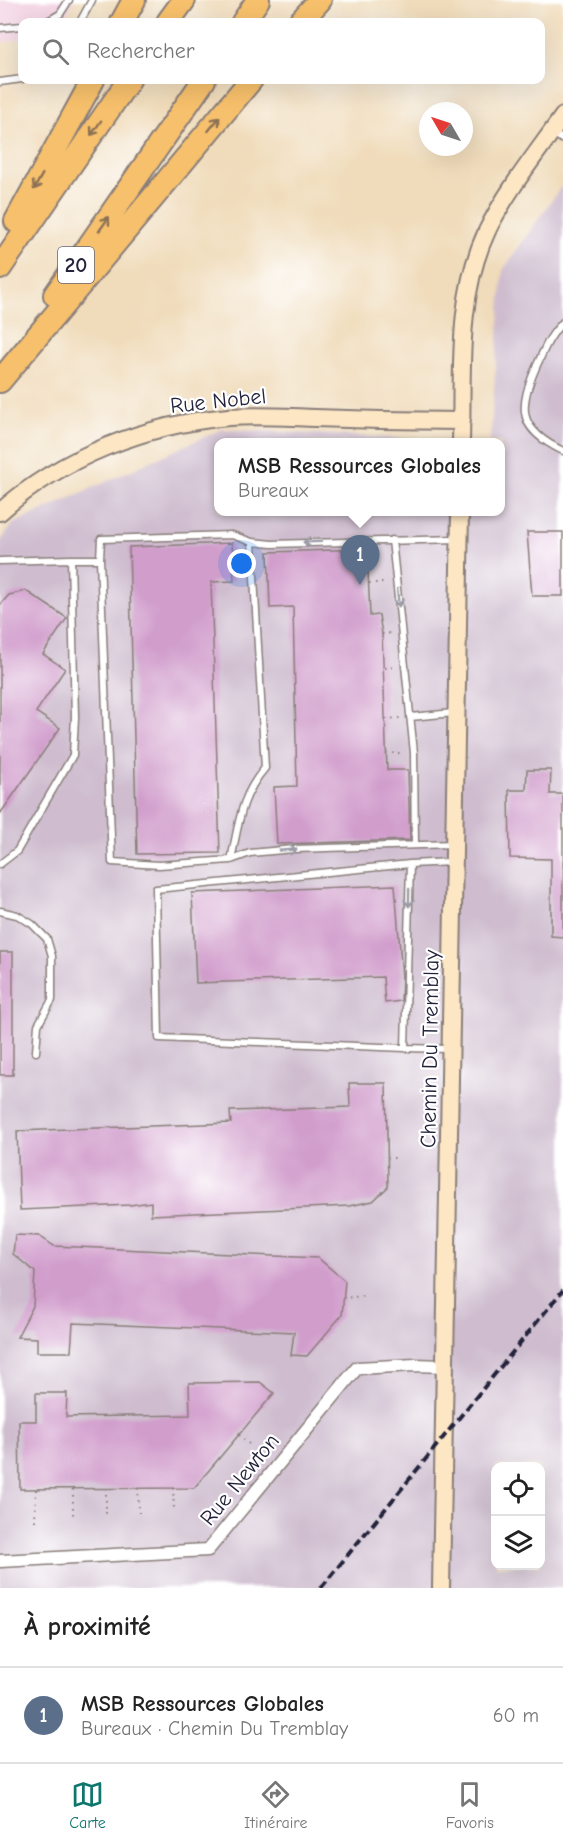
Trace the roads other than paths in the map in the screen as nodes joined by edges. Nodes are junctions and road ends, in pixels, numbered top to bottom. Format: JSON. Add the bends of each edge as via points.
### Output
{"nodes":[{"id":1,"x":69,"y":0,"type":"edge"},
{"id":2,"x":92,"y":0,"type":"edge"},
{"id":3,"x":134,"y":0,"type":"edge"},
{"id":4,"x":184,"y":0,"type":"edge"},
{"id":5,"x":258,"y":0,"type":"edge"},
{"id":6,"x":320,"y":0,"type":"edge"},
{"id":7,"x":53,"y":18,"type":"edge"},
{"id":8,"x":82,"y":18,"type":"edge"},
{"id":9,"x":124,"y":18,"type":"edge"},
{"id":10,"x":171,"y":18,"type":"edge"},
{"id":11,"x":246,"y":18,"type":"edge"},
{"id":12,"x":304,"y":18,"type":"edge"},
{"id":13,"x":18,"y":26,"type":"edge"},
{"id":14,"x":0,"y":28,"type":"edge"},
{"id":15,"x":18,"y":80,"type":"edge"},
{"id":16,"x":0,"y":82,"type":"edge"},
{"id":17,"x":91,"y":84,"type":"edge"},
{"id":18,"x":126,"y":84,"type":"edge"},
{"id":19,"x":201,"y":84,"type":"edge"},
{"id":20,"x":248,"y":84,"type":"edge"},
{"id":21,"x":563,"y":116,"type":"edge"},
{"id":22,"x":557,"y":136,"type":"edge"},
{"id":23,"x":0,"y":250,"type":"edge"},
{"id":24,"x":0,"y":268,"type":"edge"},
{"id":25,"x":563,"y":322,"type":"edge"},
{"id":26,"x":0,"y":376,"type":"edge"},
{"id":27,"x":0,"y":381,"type":"edge"},
{"id":28,"x":462,"y":422,"type":"junction"},
{"id":29,"x":461,"y":438,"type":"edge"},
{"id":30,"x":563,"y":451,"type":"edge"},
{"id":31,"x":0,"y":512,"type":"edge"},
{"id":32,"x":460,"y":516,"type":"edge"},
{"id":33,"x":460,"y":539,"type":"junction"},
{"id":34,"x":392,"y":540,"type":"junction"},
{"id":35,"x":252,"y":542,"type":"junction"},
{"id":36,"x":71,"y":559,"type":"junction"},
{"id":37,"x":100,"y":559,"type":"junction"},
{"id":38,"x":0,"y":561,"type":"edge"},
{"id":39,"x":457,"y":713,"type":"junction"},
{"id":40,"x":410,"y":717,"type":"junction"},
{"id":41,"x":456,"y":844,"type":"junction"},
{"id":42,"x":415,"y":845,"type":"junction"},
{"id":43,"x":231,"y":860,"type":"junction"},
{"id":44,"x":455,"y":862,"type":"junction"},
{"id":45,"x":0,"y":864,"type":"edge"},
{"id":46,"x":410,"y":864,"type":"junction"},
{"id":47,"x":0,"y":911,"type":"edge"},
{"id":48,"x":405,"y":1048,"type":"junction"},
{"id":49,"x":452,"y":1049,"type":"junction"},
{"id":50,"x":36,"y":1052,"type":"dead end"},
{"id":51,"x":444,"y":1366,"type":"junction"},
{"id":52,"x":0,"y":1561,"type":"edge"},
{"id":53,"x":441,"y":1588,"type":"edge"}],
"edges":[{"from":1,"to":7,"type":"lane"},
{"from":2,"to":8,"type":"lane"},
{"from":3,"to":9,"type":"highway"},
{"from":4,"to":10,"type":"highway"},
{"from":5,"to":11,"type":"highway"},
{"from":6,"to":12,"type":"highway"},
{"from":13,"to":14,"type":"lane"},
{"from":15,"to":16,"type":"lane"},
{"from":17,"to":23,"type":"highway","one_way":true},
{"from":18,"to":24,"type":"highway","one_way":true},
{"from":26,"to":19,"type":"highway","number":"20","one_way":true},
{"from":27,"to":20,"type":"highway","one_way":true},
{"from":21,"to":22,"type":"street"},
{"from":22,"to":28,"type":"street","via":[[497,212],[473,268],[464,316]]},
{"from":25,"to":30,"type":"lane","via":[[551,334],[526,390],[523,407],[530,428]]},
{"from":28,"to":29,"type":"street"},
{"from":28,"to":31,"type":"street","name":"Rue Nobel","via":[[254,416],[191,422],[136,436],[93,453],[47,477]]},
{"from":32,"to":33,"type":"street","name":"Chemin Du Tremblay"},
{"from":33,"to":34,"type":"lane"},
{"from":33,"to":39,"type":"street","name":"Chemin Du Tremblay"},
{"from":34,"to":35,"type":"lane","one_way":true},
{"from":34,"to":40,"type":"lane","one_way":true},
{"from":35,"to":37,"type":"lane","via":[[232,535],[101,539]]},
{"from":35,"to":43,"type":"lane","via":[[265,768],[243,803]]},
{"from":36,"to":37,"type":"lane"},
{"from":36,"to":38,"type":"lane"},
{"from":36,"to":45,"type":"lane","via":[[73,755],[17,851]]},
{"from":37,"to":43,"type":"lane","via":[[112,862],[159,865]]},
{"from":39,"to":40,"type":"lane"},
{"from":39,"to":41,"type":"street","name":"Chemin Du Tremblay"},
{"from":40,"to":42,"type":"lane"},
{"from":41,"to":42,"type":"lane"},
{"from":41,"to":44,"type":"street","name":"Chemin Du Tremblay"},
{"from":43,"to":42,"type":"lane","one_way":true,"via":[[250,853],[294,849]]},
{"from":44,"to":46,"type":"lane"},
{"from":44,"to":49,"type":"street","name":"Chemin Du Tremblay"},
{"from":46,"to":48,"type":"lane","one_way":true},
{"from":46,"to":48,"type":"lane","via":[[156,889],[159,1038]]},
{"from":47,"to":50,"type":"lane","via":[[32,924],[47,939],[52,956],[52,1000],[38,1025]]},
{"from":48,"to":49,"type":"lane"},
{"from":49,"to":51,"type":"street","name":"Chemin Du Tremblay"},
{"from":51,"to":52,"type":"street","name":"Rue Newton","via":[[357,1368],[208,1550]]},
{"from":51,"to":53,"type":"street","name":"Chemin Du Tremblay"}]}
